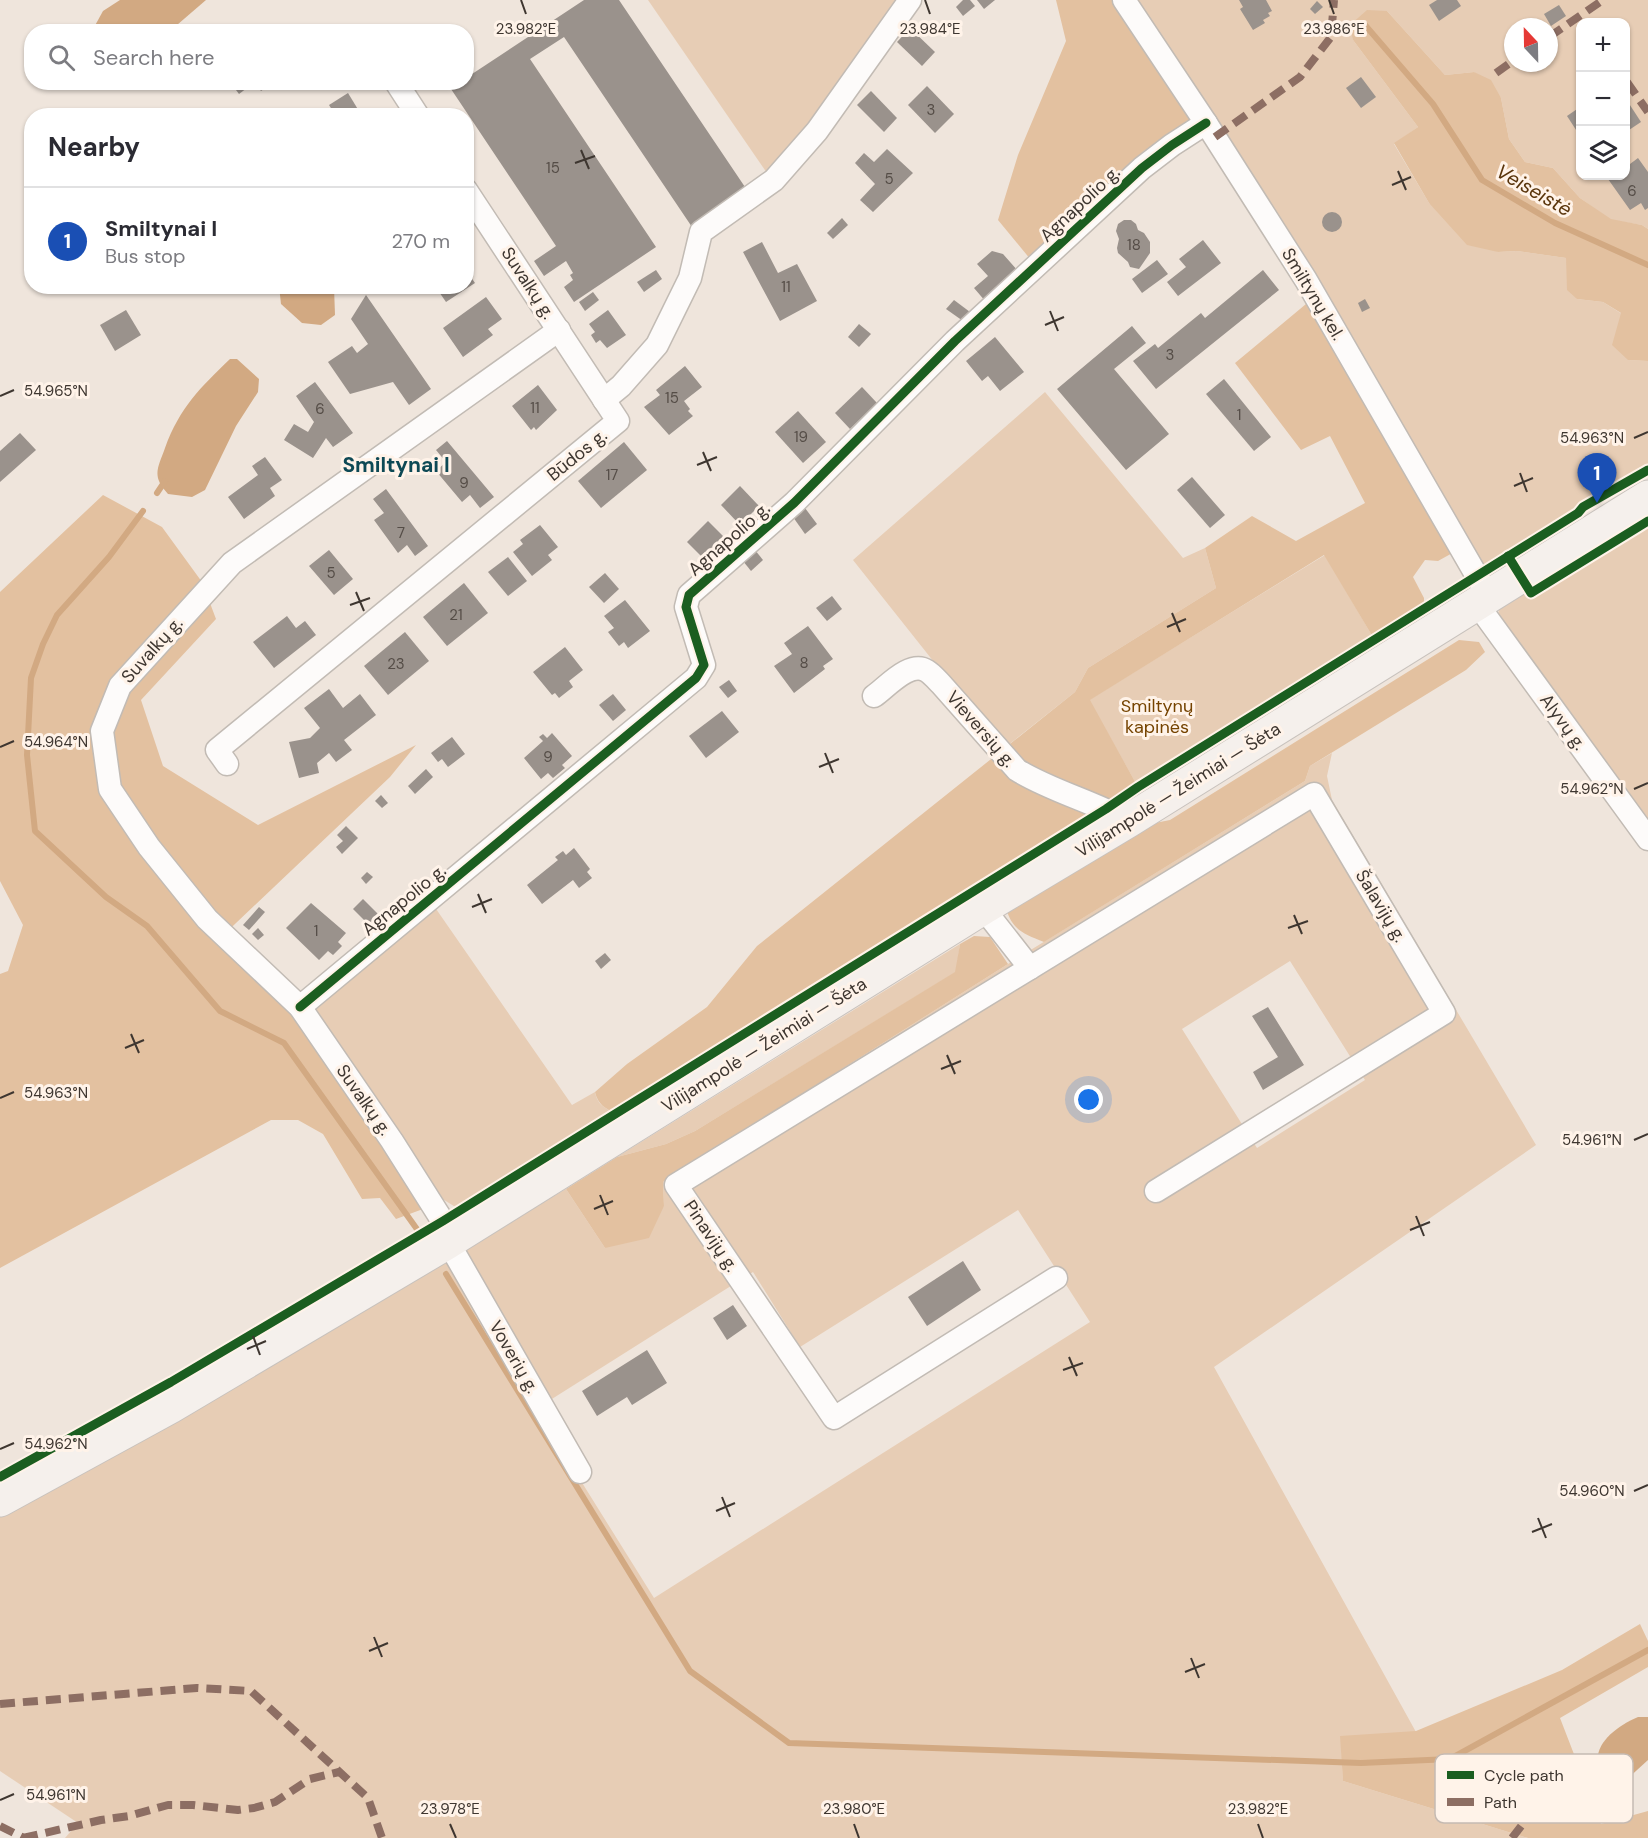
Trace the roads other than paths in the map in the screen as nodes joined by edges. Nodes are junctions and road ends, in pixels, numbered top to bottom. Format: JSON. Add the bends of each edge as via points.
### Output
{"nodes":[{"id":1,"x":909,"y":0,"type":"edge"},
{"id":2,"x":1124,"y":0,"type":"edge"},
{"id":3,"x":401,"y":90,"type":"edge"},
{"id":4,"x":413,"y":108,"type":"edge"},
{"id":5,"x":1206,"y":123,"type":"junction"},
{"id":6,"x":474,"y":202,"type":"edge"},
{"id":7,"x":559,"y":330,"type":"junction"},
{"id":8,"x":604,"y":400,"type":"junction"},
{"id":9,"x":1648,"y":497,"type":"edge"},
{"id":10,"x":1483,"y":601,"type":"junction"},
{"id":11,"x":874,"y":696,"type":"dead end"},
{"id":12,"x":227,"y":764,"type":"dead end"},
{"id":13,"x":1128,"y":821,"type":"junction"},
{"id":14,"x":1648,"y":839,"type":"edge"},
{"id":15,"x":983,"y":908,"type":"junction"},
{"id":16,"x":1030,"y":968,"type":"junction"},
{"id":17,"x":300,"y":1007,"type":"junction"},
{"id":18,"x":1156,"y":1191,"type":"dead end"},
{"id":19,"x":451,"y":1241,"type":"junction"},
{"id":20,"x":1056,"y":1278,"type":"dead end"},
{"id":21,"x":580,"y":1472,"type":"dead end"},
{"id":22,"x":0,"y":1500,"type":"edge"}],
"edges":[{"from":1,"to":8,"type":"street","name":"Būdos g.","via":[[817,131],[774,180],[701,232],[690,278],[657,345]]},
{"from":2,"to":5,"type":"street","name":"Smiltynų kel."},
{"from":3,"to":4,"type":"street"},
{"from":5,"to":10,"type":"street","name":"Smiltynų kel.","via":[[1306,280]]},
{"from":5,"to":17,"type":"street","name":"Agnapolio g.","via":[[1142,168],[955,341],[794,504],[689,595],[686,607],[704,665],[696,678]]},
{"from":6,"to":7,"type":"street","name":"Suvalkų g."},
{"from":7,"to":8,"type":"street"},
{"from":7,"to":17,"type":"street","name":"Suvalkų g.","via":[[232,563],[120,686],[102,731],[110,789],[149,847],[207,919]]},
{"from":8,"to":12,"type":"street","name":"Būdos g.","via":[[618,421],[216,750]]},
{"from":9,"to":10,"type":"main road","name":"Vilijampolė — Žeimiai — Šėta"},
{"from":10,"to":13,"type":"main road","name":"Vilijampolė — Žeimiai — Šėta"},
{"from":10,"to":14,"type":"street","name":"Alyvų g."},
{"from":11,"to":13,"type":"street","name":"Vieversių g.","via":[[906,672],[921,668],[941,684],[1017,770]]},
{"from":13,"to":15,"type":"main road","name":"Vilijampolė — Žeimiai — Šėta"},
{"from":15,"to":16,"type":"street"},
{"from":15,"to":19,"type":"main road","name":"Vilijampolė — Žeimiai — Šėta"},
{"from":16,"to":18,"type":"street","name":"Šalavijų g.","via":[[1314,794],[1444,1013]]},
{"from":16,"to":20,"type":"street","name":"Pinavijų g.","via":[[676,1185],[834,1418]]},
{"from":17,"to":19,"type":"street","name":"Suvalkų g.","via":[[392,1140]]},
{"from":19,"to":21,"type":"street","name":"Voverių g."},
{"from":19,"to":22,"type":"main road","name":"Vilijampolė — Žeimiai — Šėta","via":[[170,1407]]}]}
